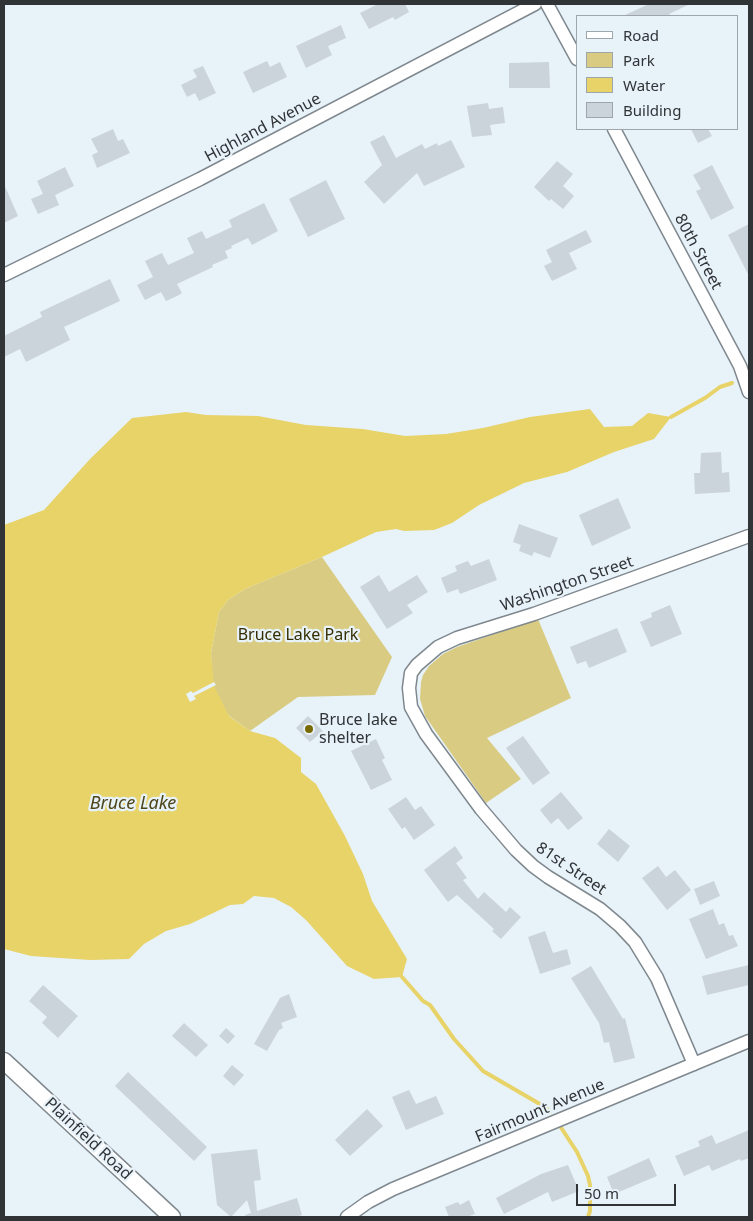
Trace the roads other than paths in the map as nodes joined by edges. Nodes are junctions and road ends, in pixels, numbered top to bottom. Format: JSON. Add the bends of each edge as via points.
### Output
{"nodes":[{"id":1,"x":534,"y":4,"type":"edge"},
{"id":2,"x":547,"y":4,"type":"edge"},
{"id":3,"x":576,"y":57,"type":"edge"},
{"id":4,"x":615,"y":130,"type":"edge"},
{"id":5,"x":4,"y":276,"type":"edge"},
{"id":6,"x":749,"y":392,"type":"edge"},
{"id":7,"x":749,"y":536,"type":"edge"},
{"id":8,"x":410,"y":680,"type":"joint"},
{"id":9,"x":749,"y":1042,"type":"edge"},
{"id":10,"x":4,"y":1061,"type":"edge"},
{"id":11,"x":694,"y":1064,"type":"junction"},
{"id":12,"x":172,"y":1217,"type":"edge"},
{"id":13,"x":347,"y":1217,"type":"edge"}],
"edges":[{"from":1,"to":5,"type":"street","name":"Highland Avenue","via":[[200,179]]},
{"from":2,"to":3,"type":"street"},
{"from":4,"to":6,"type":"street","name":"80th Street","via":[[740,366]]},
{"from":7,"to":8,"type":"street","name":"Washington Street","via":[[534,614],[456,638],[417,664]]},
{"from":8,"to":11,"type":"street","name":"81st Street","via":[[411,707],[421,726],[463,786],[516,850],[548,877],[600,909],[635,942],[657,978]]},
{"from":9,"to":11,"type":"street","name":"Fairmount Avenue"},
{"from":10,"to":12,"type":"main road","name":"Plainfield Road"},
{"from":11,"to":13,"type":"street","name":"Fairmount Avenue","via":[[393,1189]]}]}
